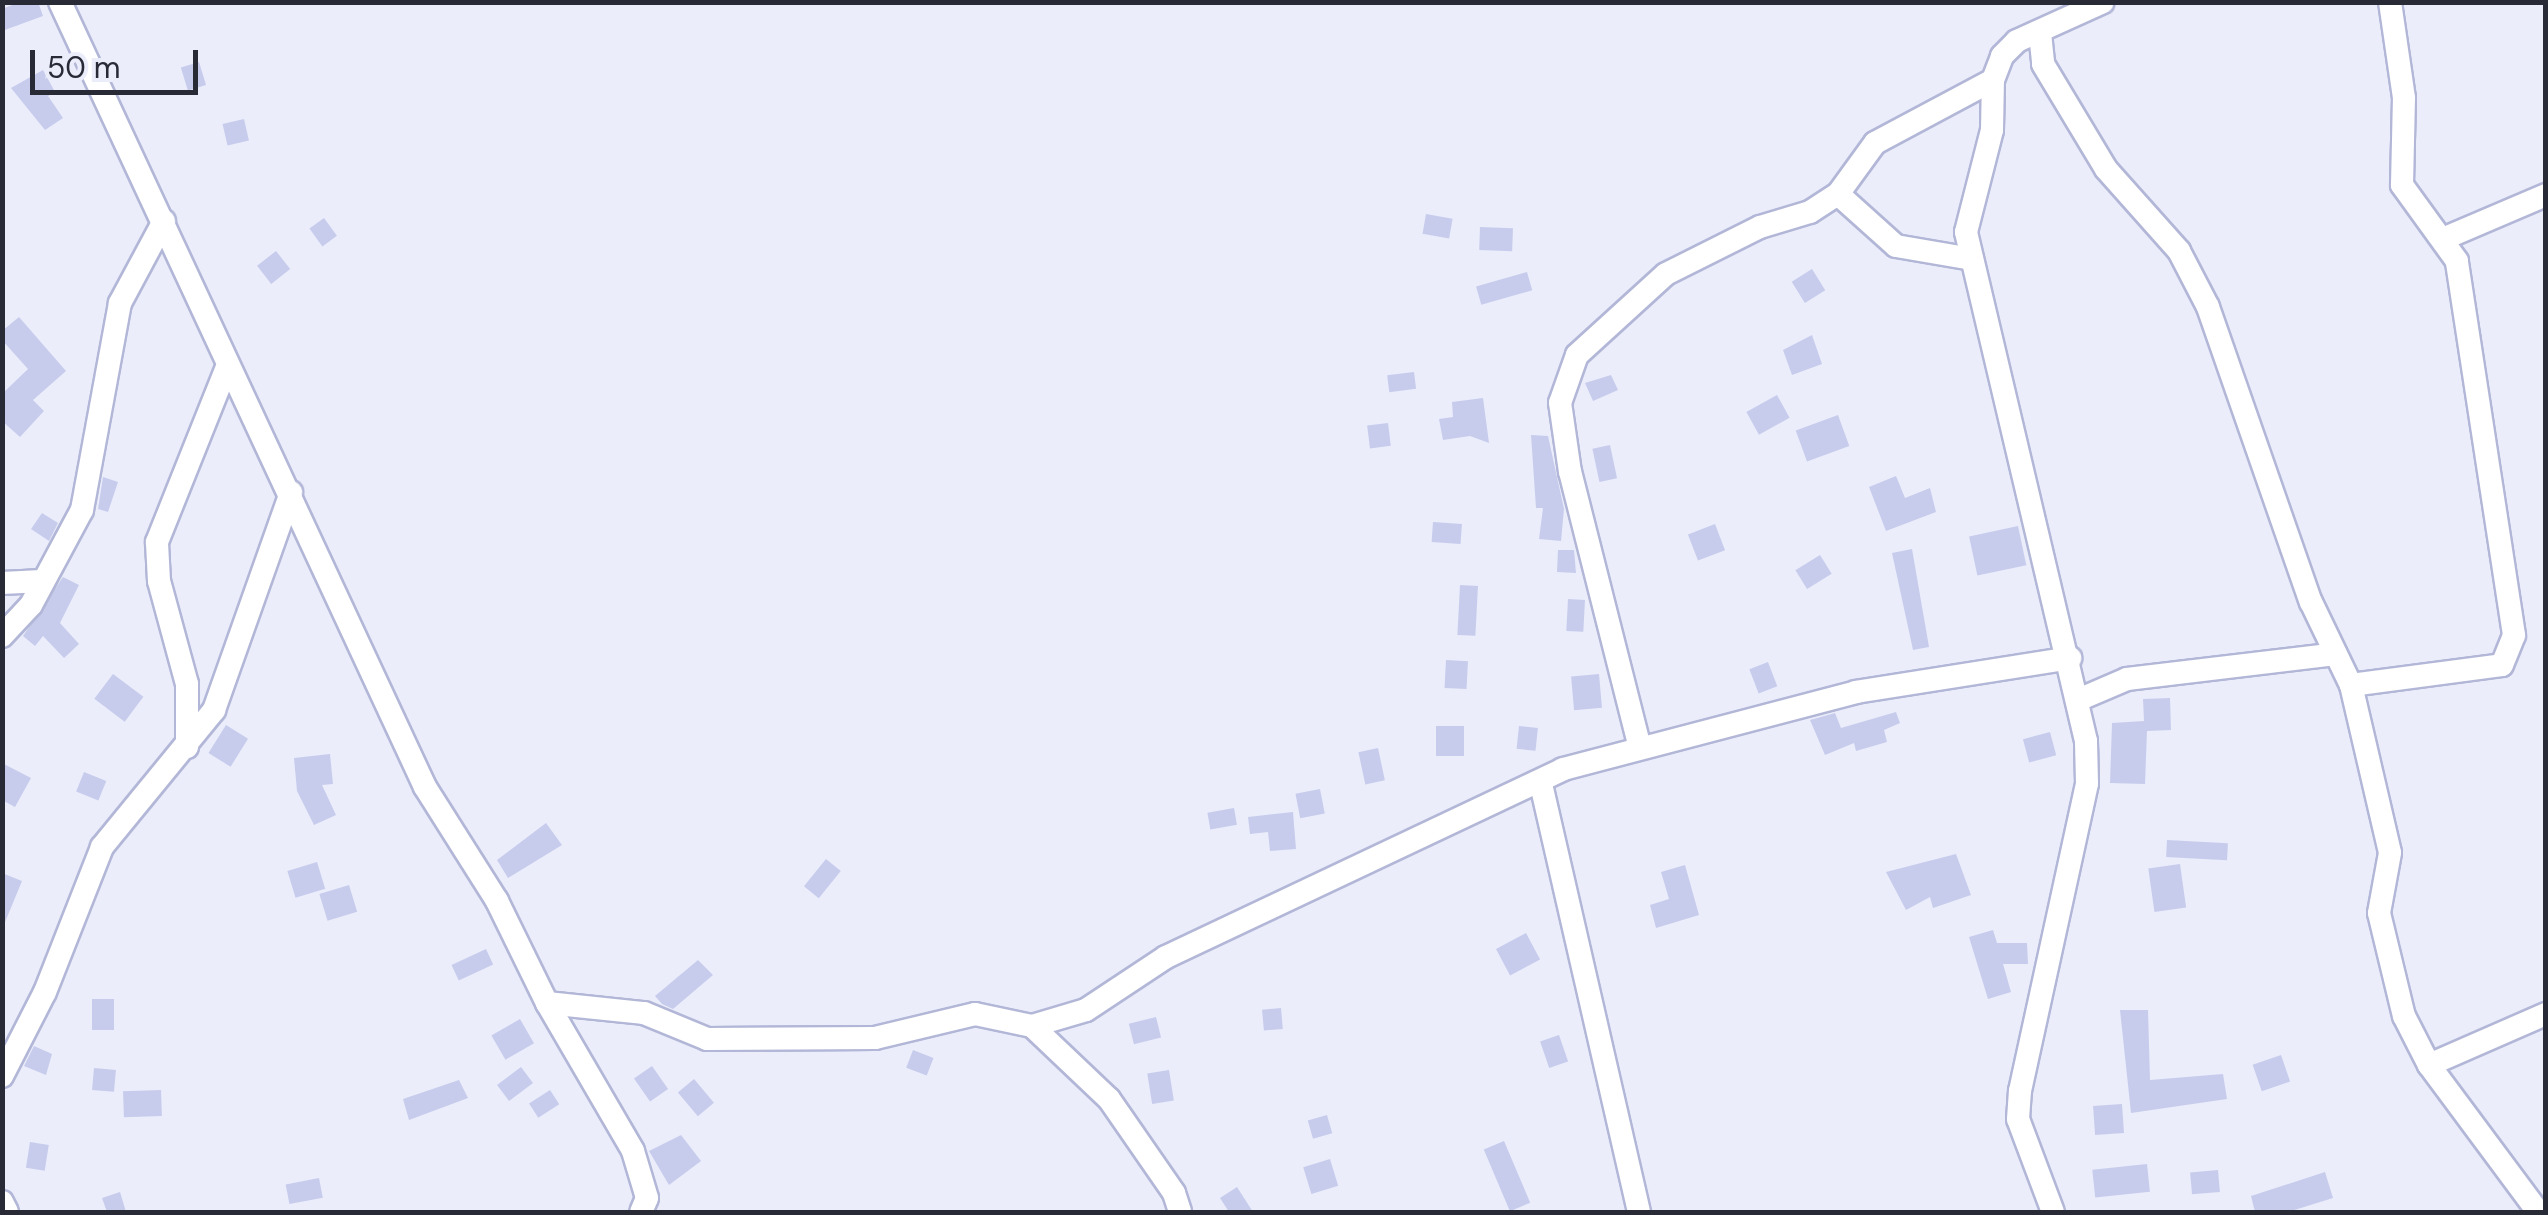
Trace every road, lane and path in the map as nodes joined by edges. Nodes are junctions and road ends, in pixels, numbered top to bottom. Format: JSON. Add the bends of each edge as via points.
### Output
{"nodes":[{"id":1,"x":60,"y":2,"type":"edge"},
{"id":2,"x":2104,"y":2,"type":"edge"},
{"id":3,"x":2390,"y":2,"type":"edge"},
{"id":4,"x":2040,"y":33,"type":"junction"},
{"id":5,"x":1993,"y":80,"type":"junction"},
{"id":6,"x":1838,"y":194,"type":"junction"},
{"id":7,"x":2546,"y":194,"type":"edge"},
{"id":8,"x":164,"y":221,"type":"junction"},
{"id":9,"x":2445,"y":238,"type":"junction"},
{"id":10,"x":1972,"y":259,"type":"junction"},
{"id":11,"x":227,"y":367,"type":"junction"},
{"id":12,"x":291,"y":492,"type":"junction"},
{"id":13,"x":42,"y":582,"type":"junction"},
{"id":14,"x":2,"y":583,"type":"edge"},
{"id":15,"x":2,"y":636,"type":"edge"},
{"id":16,"x":2336,"y":654,"type":"junction"},
{"id":17,"x":2070,"y":658,"type":"junction"},
{"id":18,"x":2351,"y":685,"type":"junction"},
{"id":19,"x":2078,"y":700,"type":"junction"},
{"id":20,"x":187,"y":747,"type":"junction"},
{"id":21,"x":1640,"y":748,"type":"junction"},
{"id":22,"x":1541,"y":784,"type":"junction"},
{"id":23,"x":546,"y":1003,"type":"junction"},
{"id":24,"x":2546,"y":1014,"type":"edge"},
{"id":25,"x":1032,"y":1026,"type":"junction"},
{"id":26,"x":2429,"y":1066,"type":"junction"},
{"id":27,"x":2,"y":1076,"type":"edge"},
{"id":28,"x":2,"y":1202,"type":"edge"},
{"id":29,"x":7,"y":1212,"type":"edge"},
{"id":30,"x":641,"y":1212,"type":"edge"},
{"id":31,"x":1180,"y":1212,"type":"edge"},
{"id":32,"x":1639,"y":1212,"type":"edge"},
{"id":33,"x":2053,"y":1212,"type":"edge"},
{"id":34,"x":2538,"y":1212,"type":"edge"}],
"edges":[{"from":1,"to":8,"type":"street"},
{"from":2,"to":4,"type":"street"},
{"from":3,"to":9,"type":"street","via":[[2404,98],[2402,186]]},
{"from":4,"to":5,"type":"street","via":[[2010,48]]},
{"from":4,"to":16,"type":"street","via":[[2043,64],[2106,169],[2179,250],[2208,307],[2311,602]]},
{"from":5,"to":6,"type":"street","via":[[1875,143]]},
{"from":5,"to":10,"type":"street","via":[[1992,130],[1968,211]]},
{"from":6,"to":10,"type":"street","via":[[1896,246]]},
{"from":6,"to":21,"type":"street","via":[[1666,274],[1612,317],[1571,372],[1560,403],[1570,472]]},
{"from":7,"to":9,"type":"street"},
{"from":8,"to":11,"type":"street"},
{"from":8,"to":13,"type":"street","via":[[120,303],[82,510]]},
{"from":9,"to":18,"type":"street","via":[[2465,293],[2514,635],[2511,652],[2502,665],[2487,669]]},
{"from":10,"to":17,"type":"street"},
{"from":11,"to":12,"type":"street"},
{"from":11,"to":20,"type":"street","via":[[157,542],[159,582],[187,684]]},
{"from":12,"to":20,"type":"street","via":[[254,584],[230,671],[214,710]]},
{"from":12,"to":23,"type":"street","via":[[409,754],[462,853],[498,902]]},
{"from":13,"to":14,"type":"street"},
{"from":13,"to":15,"type":"street"},
{"from":16,"to":18,"type":"street"},
{"from":16,"to":19,"type":"street","via":[[2127,680]]},
{"from":17,"to":19,"type":"street"},
{"from":17,"to":21,"type":"street","via":[[1894,684]]},
{"from":18,"to":26,"type":"street","via":[[2390,852],[2379,912],[2390,972]]},
{"from":19,"to":33,"type":"street","via":[[2087,783],[2018,1119]]},
{"from":20,"to":27,"type":"street","via":[[102,847]]},
{"from":21,"to":22,"type":"street","via":[[1562,768]]},
{"from":22,"to":25,"type":"street","via":[[1430,829],[1278,910],[1166,957],[1086,1010]]},
{"from":22,"to":32,"type":"street"},
{"from":23,"to":25,"type":"street","via":[[644,1013],[708,1039],[875,1038],[975,1014]]},
{"from":23,"to":30,"type":"street","via":[[633,1151],[647,1198]]},
{"from":24,"to":26,"type":"street"},
{"from":25,"to":31,"type":"street","via":[[1109,1099],[1174,1193]]},
{"from":26,"to":34,"type":"street"},
{"from":28,"to":29,"type":"street"}]}
